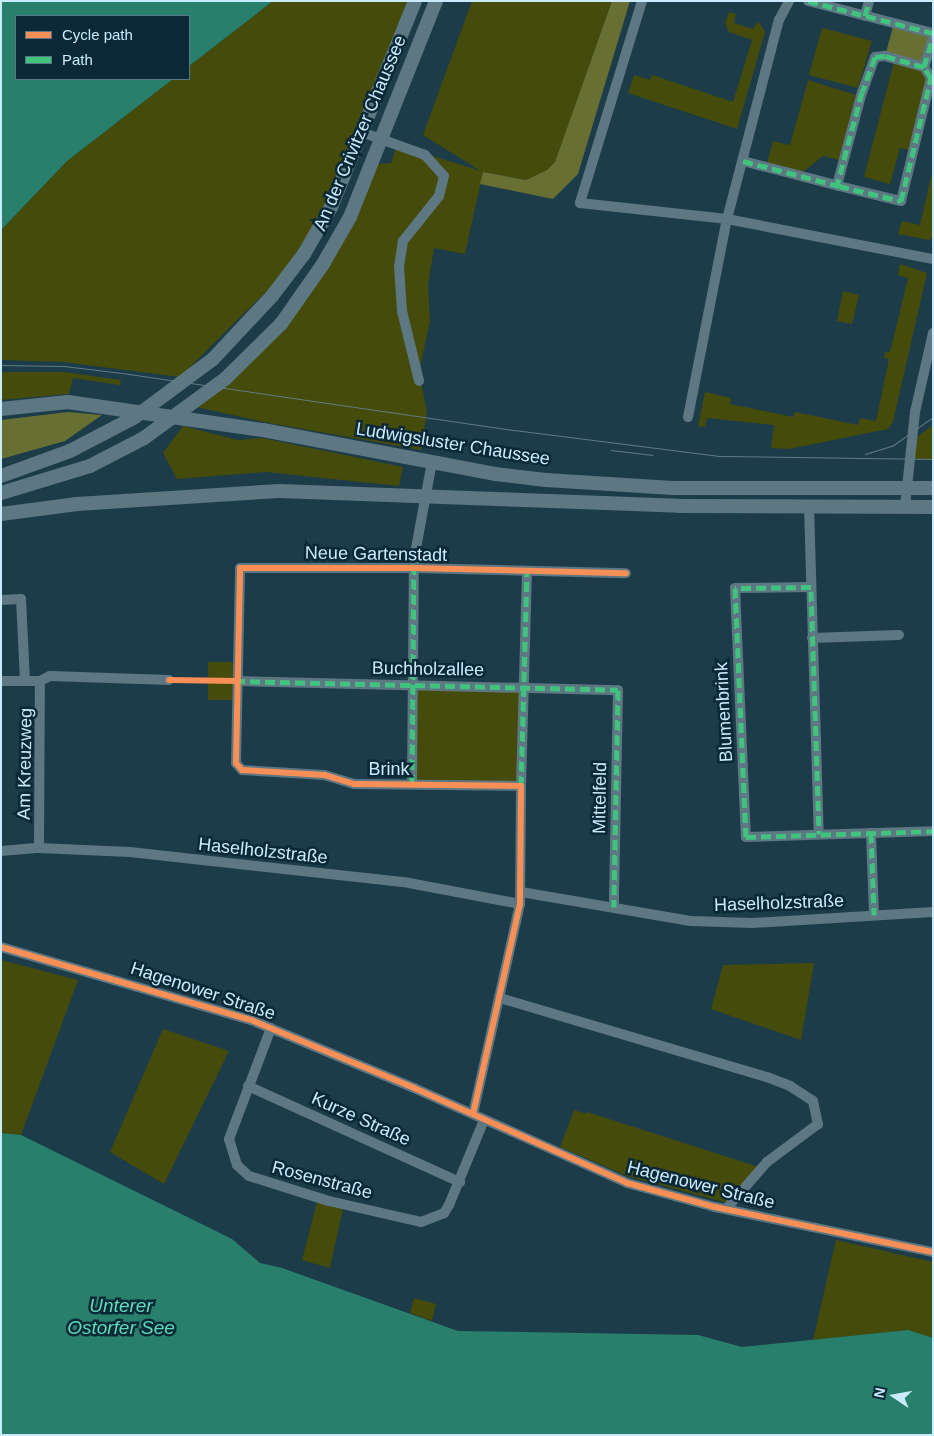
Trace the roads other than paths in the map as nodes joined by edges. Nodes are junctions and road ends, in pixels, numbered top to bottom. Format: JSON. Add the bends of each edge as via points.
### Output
{"nodes":[{"id":1,"x":415,"y":1,"type":"edge"},
{"id":2,"x":436,"y":1,"type":"edge"},
{"id":3,"x":642,"y":1,"type":"edge"},
{"id":4,"x":789,"y":1,"type":"edge"},
{"id":5,"x":808,"y":1,"type":"edge"},
{"id":6,"x":869,"y":1,"type":"edge"},
{"id":7,"x":865,"y":16,"type":"junction"},
{"id":8,"x":933,"y":33,"type":"edge"},
{"id":9,"x":933,"y":37,"type":"edge"},
{"id":10,"x":924,"y":67,"type":"junction"},
{"id":11,"x":364,"y":133,"type":"junction"},
{"id":12,"x":381,"y":140,"type":"junction"},
{"id":13,"x":743,"y":161,"type":"junction"},
{"id":14,"x":837,"y":186,"type":"junction"},
{"id":15,"x":727,"y":219,"type":"junction"},
{"id":16,"x":933,"y":259,"type":"edge"},
{"id":17,"x":933,"y":333,"type":"edge"},
{"id":18,"x":419,"y":382,"type":"dead end"},
{"id":19,"x":1,"y":409,"type":"edge"},
{"id":20,"x":688,"y":417,"type":"dead end"},
{"id":21,"x":432,"y":462,"type":"junction"},
{"id":22,"x":1,"y":476,"type":"edge"},
{"id":23,"x":907,"y":487,"type":"junction"},
{"id":24,"x":933,"y":488,"type":"edge"},
{"id":25,"x":1,"y":493,"type":"edge"},
{"id":26,"x":426,"y":496,"type":"junction"},
{"id":27,"x":810,"y":506,"type":"junction"},
{"id":28,"x":905,"y":506,"type":"junction"},
{"id":29,"x":933,"y":506,"type":"edge"},
{"id":30,"x":1,"y":514,"type":"edge"},
{"id":31,"x":414,"y":568,"type":"junction"},
{"id":32,"x":527,"y":572,"type":"junction"},
{"id":33,"x":626,"y":573,"type":"dead end"},
{"id":34,"x":811,"y":587,"type":"junction"},
{"id":35,"x":1,"y":600,"type":"edge"},
{"id":36,"x":899,"y":635,"type":"dead end"},
{"id":37,"x":812,"y":638,"type":"junction"},
{"id":38,"x":169,"y":680,"type":"dead end"},
{"id":39,"x":1,"y":681,"type":"edge"},
{"id":40,"x":25,"y":681,"type":"junction"},
{"id":41,"x":40,"y":681,"type":"junction"},
{"id":42,"x":238,"y":681,"type":"junction"},
{"id":43,"x":414,"y":686,"type":"junction"},
{"id":44,"x":523,"y":687,"type":"junction"},
{"id":45,"x":618,"y":690,"type":"joint"},
{"id":46,"x":412,"y":784,"type":"junction"},
{"id":47,"x":521,"y":786,"type":"junction"},
{"id":48,"x":933,"y":831,"type":"edge"},
{"id":49,"x":872,"y":833,"type":"junction"},
{"id":50,"x":819,"y":834,"type":"junction"},
{"id":51,"x":40,"y":848,"type":"junction"},
{"id":52,"x":1,"y":851,"type":"edge"},
{"id":53,"x":520,"y":892,"type":"junction"},
{"id":54,"x":520,"y":904,"type":"junction"},
{"id":55,"x":614,"y":907,"type":"junction"},
{"id":56,"x":933,"y":912,"type":"edge"},
{"id":57,"x":874,"y":915,"type":"junction"},
{"id":58,"x":1,"y":947,"type":"edge"},
{"id":59,"x":500,"y":998,"type":"junction"},
{"id":60,"x":271,"y":1028,"type":"junction"},
{"id":61,"x":248,"y":1086,"type":"junction"},
{"id":62,"x":473,"y":1114,"type":"junction"},
{"id":63,"x":484,"y":1120,"type":"junction"},
{"id":64,"x":460,"y":1182,"type":"junction"},
{"id":65,"x":726,"y":1209,"type":"junction"},
{"id":66,"x":933,"y":1252,"type":"edge"}],
"edges":[{"from":1,"to":11,"type":"street","name":"An der Crivitzer Chaussee"},
{"from":2,"to":12,"type":"street","name":"An der Crivitzer Chaussee"},
{"from":3,"to":15,"type":"street","via":[[580,204]]},
{"from":4,"to":13,"type":"street","via":[[780,20]]},
{"from":5,"to":7,"type":"street"},
{"from":6,"to":7,"type":"street"},
{"from":7,"to":8,"type":"street"},
{"from":9,"to":10,"type":"street"},
{"from":10,"to":14,"type":"street","via":[[885,56],[875,57]]},
{"from":10,"to":14,"type":"street","via":[[931,78],[901,201]]},
{"from":11,"to":12,"type":"street"},
{"from":11,"to":22,"type":"street","name":"An der Crivitzer Chaussee","via":[[331,207],[304,254],[272,296],[213,359],[135,417],[70,451]]},
{"from":12,"to":18,"type":"street","via":[[425,155],[444,176],[438,196],[402,241],[399,266],[402,311]]},
{"from":12,"to":25,"type":"street","name":"An der Crivitzer Chaussee","via":[[350,217],[323,264],[281,324],[257,351],[192,406],[118,453],[90,466]]},
{"from":13,"to":14,"type":"street"},
{"from":13,"to":15,"type":"street"},
{"from":15,"to":16,"type":"street"},
{"from":15,"to":20,"type":"street"},
{"from":17,"to":23,"type":"street","via":[[915,412]]},
{"from":19,"to":21,"type":"street","name":"Ludwigsluster Chaussee","via":[[68,402],[263,430]]},
{"from":21,"to":23,"type":"street","name":"Ludwigsluster Chaussee","via":[[529,478],[673,488]]},
{"from":21,"to":26,"type":"street","name":"Neue Gartenstadt"},
{"from":23,"to":24,"type":"street","name":"Ludwigsluster Chaussee"},
{"from":23,"to":28,"type":"street"},
{"from":26,"to":27,"type":"street","via":[[670,506]]},
{"from":26,"to":30,"type":"street","via":[[279,491],[77,504]]},
{"from":26,"to":31,"type":"street","name":"Neue Gartenstadt"},
{"from":27,"to":28,"type":"street"},
{"from":27,"to":34,"type":"street"},
{"from":28,"to":29,"type":"street"},
{"from":31,"to":32,"type":"street","name":"Neue Gartenstadt"},
{"from":31,"to":42,"type":"street","name":"Neue Gartenstadt","via":[[240,568]]},
{"from":31,"to":43,"type":"street","name":"Neue Gartenstadt"},
{"from":32,"to":33,"type":"street","name":"Neue Gartenstadt"},
{"from":32,"to":44,"type":"street"},
{"from":34,"to":37,"type":"street"},
{"from":34,"to":50,"type":"street","name":"Blumenbrink","via":[[735,588],[746,837]]},
{"from":35,"to":40,"type":"street","via":[[21,599]]},
{"from":36,"to":37,"type":"street"},
{"from":37,"to":50,"type":"street"},
{"from":38,"to":41,"type":"street","via":[[50,676]]},
{"from":39,"to":40,"type":"street"},
{"from":40,"to":41,"type":"street"},
{"from":41,"to":51,"type":"street","name":"Am Kreuzweg","via":[[43,696]]},
{"from":42,"to":43,"type":"street","name":"Buchholzallee"},
{"from":42,"to":46,"type":"street","name":"Brink","via":[[236,763],[242,770],[324,775],[354,784]]},
{"from":43,"to":44,"type":"street","name":"Buchholzallee"},
{"from":43,"to":46,"type":"street","name":"Brink"},
{"from":44,"to":45,"type":"street","name":"Buchholzallee"},
{"from":44,"to":47,"type":"street"},
{"from":45,"to":55,"type":"street","name":"Mittelfeld"},
{"from":46,"to":47,"type":"street","name":"Brink"},
{"from":47,"to":53,"type":"street"},
{"from":48,"to":49,"type":"street","name":"Blumenbrink"},
{"from":49,"to":50,"type":"street","name":"Blumenbrink"},
{"from":49,"to":57,"type":"street"},
{"from":51,"to":52,"type":"street","name":"Haselholzstraße"},
{"from":51,"to":54,"type":"street","name":"Haselholzstraße","via":[[130,852],[409,883]]},
{"from":53,"to":54,"type":"street"},
{"from":53,"to":55,"type":"street","name":"Haselholzstraße"},
{"from":54,"to":59,"type":"street"},
{"from":55,"to":57,"type":"street","name":"Haselholzstraße","via":[[691,920],[752,923]]},
{"from":56,"to":57,"type":"street","name":"Haselholzstraße"},
{"from":58,"to":60,"type":"street","name":"Hagenower Straße"},
{"from":59,"to":62,"type":"street"},
{"from":59,"to":65,"type":"street","name":"Hagenower Straße","via":[[767,1077],[790,1086],[813,1101],[818,1124],[767,1162]]},
{"from":60,"to":61,"type":"street","name":"Rosenstraße"},
{"from":60,"to":62,"type":"street","name":"Hagenower Straße"},
{"from":61,"to":64,"type":"street","name":"Kurze Straße"},
{"from":61,"to":64,"type":"street","name":"Rosenstraße","via":[[229,1139],[237,1165],[249,1176],[329,1201],[421,1222],[444,1213]]},
{"from":62,"to":63,"type":"street","name":"Hagenower Straße"},
{"from":63,"to":64,"type":"street","name":"Rosenstraße"},
{"from":63,"to":65,"type":"street","name":"Hagenower Straße","via":[[627,1183]]},
{"from":65,"to":66,"type":"street","name":"Hagenower Straße"}]}
